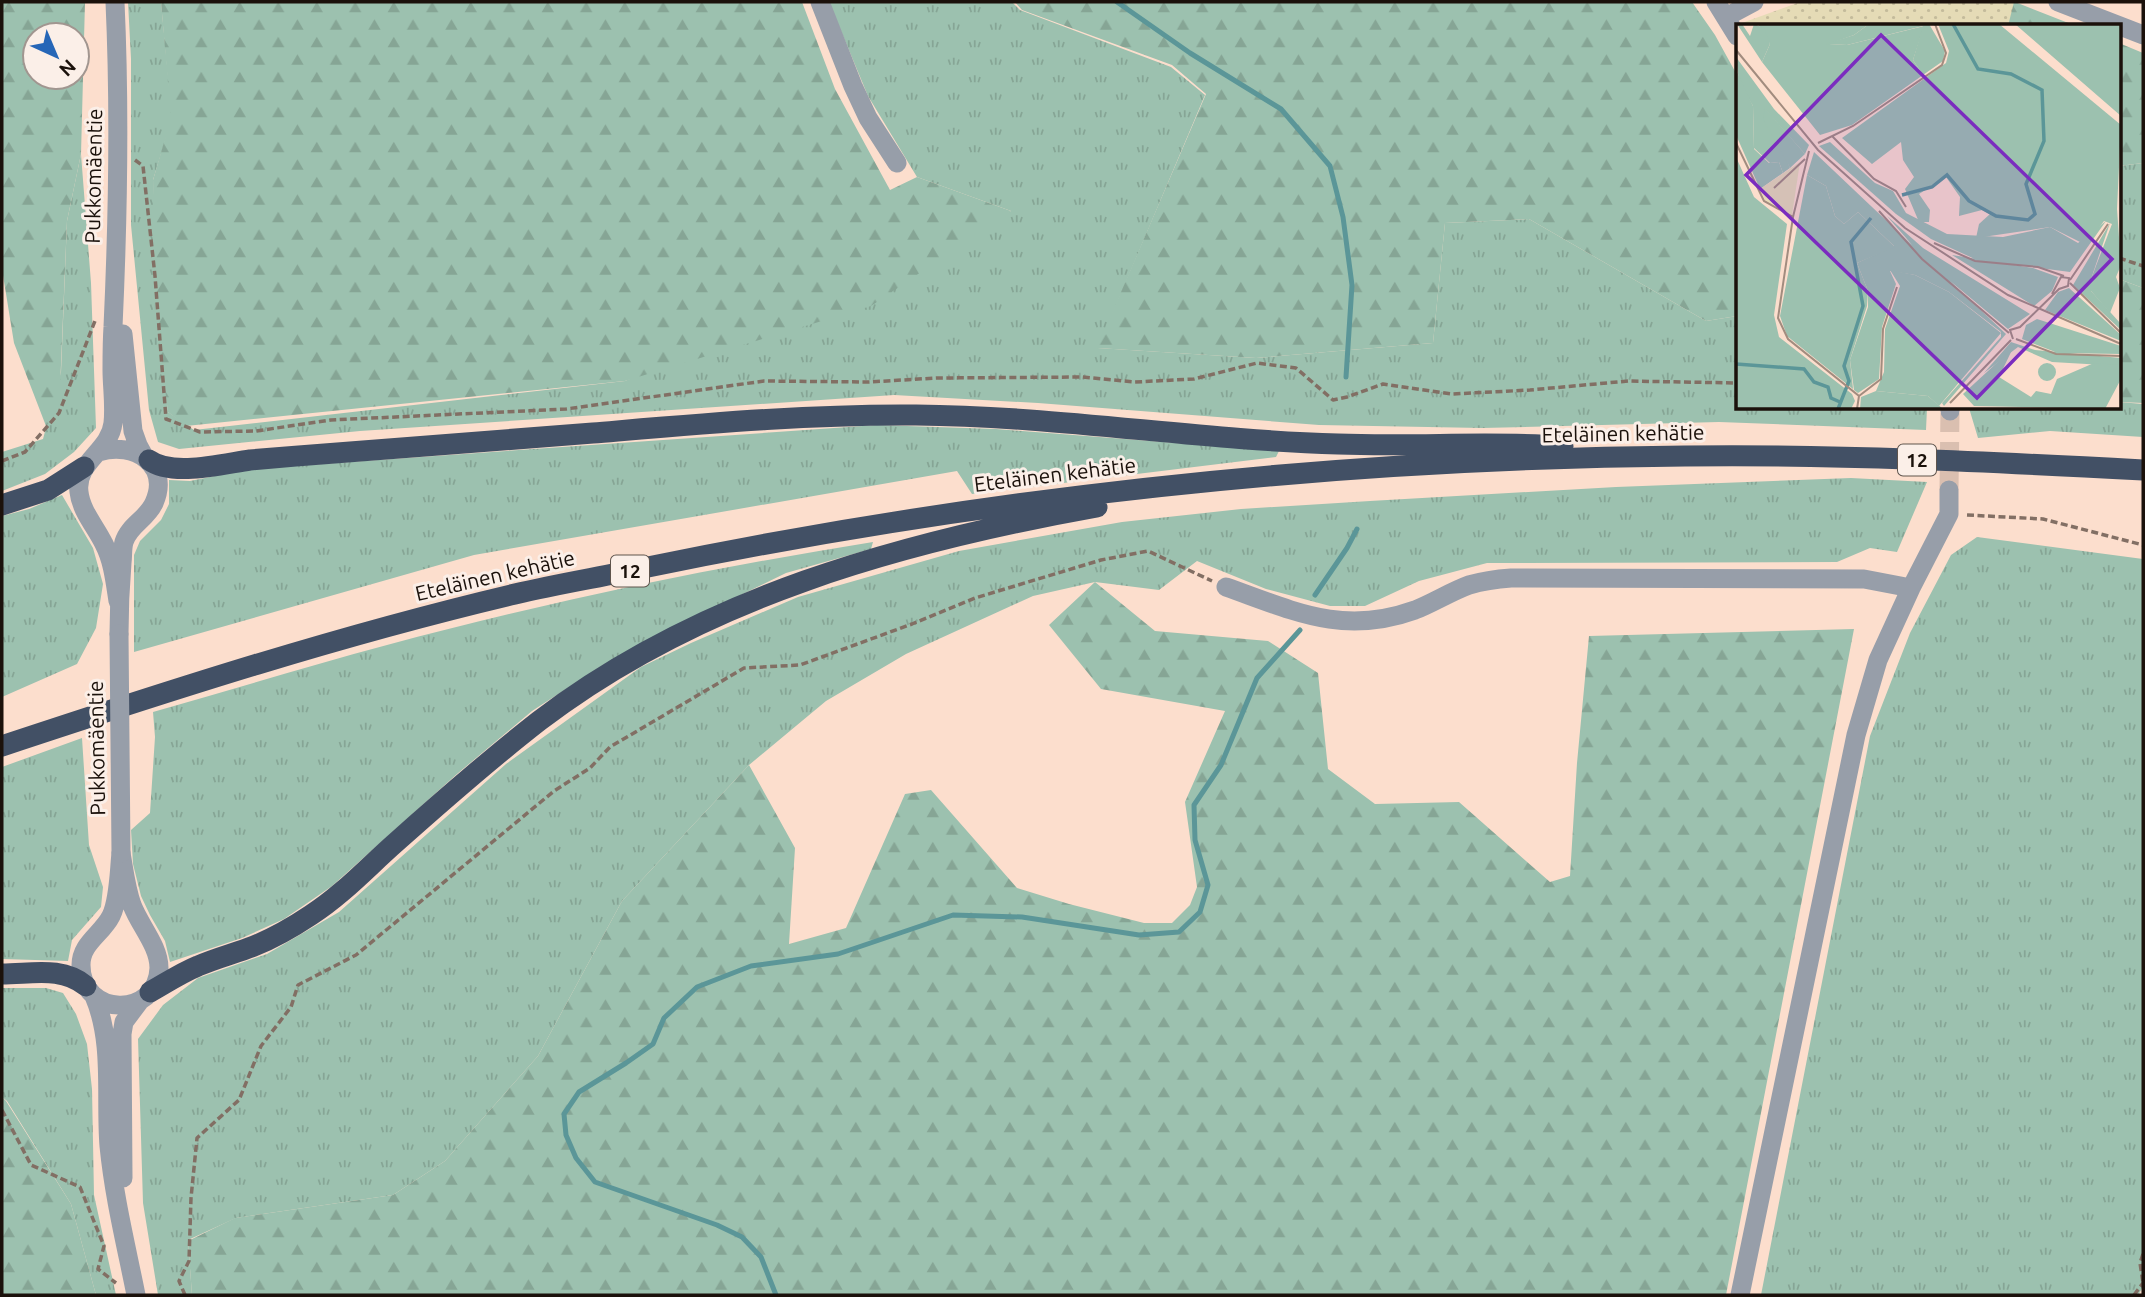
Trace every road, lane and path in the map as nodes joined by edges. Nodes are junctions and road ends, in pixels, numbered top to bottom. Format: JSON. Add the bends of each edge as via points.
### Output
{"nodes":[{"id":1,"x":116,"y":2,"type":"edge"},
{"id":2,"x":820,"y":2,"type":"edge"},
{"id":3,"x":1754,"y":2,"type":"edge"},
{"id":4,"x":2058,"y":2,"type":"edge"},
{"id":5,"x":1721,"y":9,"type":"edge"},
{"id":6,"x":2116,"y":24,"type":"edge"},
{"id":7,"x":2120,"y":25,"type":"edge"},
{"id":8,"x":1736,"y":34,"type":"edge"},
{"id":9,"x":2143,"y":34,"type":"edge"},
{"id":10,"x":117,"y":145,"type":"junction"},
{"id":11,"x":897,"y":163,"type":"dead end"},
{"id":12,"x":2120,"y":258,"type":"edge"},
{"id":13,"x":2143,"y":266,"type":"edge"},
{"id":14,"x":116,"y":267,"type":"junction"},
{"id":15,"x":97,"y":316,"type":"dead end"},
{"id":16,"x":1736,"y":383,"type":"edge"},
{"id":17,"x":99,"y":452,"type":"junction"},
{"id":18,"x":1691,"y":456,"type":"junction"},
{"id":19,"x":146,"y":458,"type":"junction"},
{"id":20,"x":2,"y":461,"type":"edge"},
{"id":21,"x":84,"y":467,"type":"junction"},
{"id":22,"x":2143,"y":470,"type":"edge"},
{"id":23,"x":1275,"y":475,"type":"junction"},
{"id":24,"x":1949,"y":490,"type":"tunnel mouth"},
{"id":25,"x":2,"y":505,"type":"edge"},
{"id":26,"x":1949,"y":514,"type":"junction"},
{"id":27,"x":2143,"y":545,"type":"edge"},
{"id":28,"x":1226,"y":587,"type":"joint"},
{"id":29,"x":1911,"y":588,"type":"junction"},
{"id":30,"x":118,"y":601,"type":"junction"},
{"id":31,"x":2,"y":746,"type":"edge"},
{"id":32,"x":121,"y":853,"type":"junction"},
{"id":33,"x":2,"y":974,"type":"edge"},
{"id":34,"x":90,"y":991,"type":"junction"},
{"id":35,"x":144,"y":997,"type":"junction"},
{"id":36,"x":2,"y":1110,"type":"edge"},
{"id":37,"x":124,"y":1236,"type":"junction"},
{"id":38,"x":2143,"y":1254,"type":"edge"},
{"id":39,"x":2143,"y":1283,"type":"edge"},
{"id":40,"x":128,"y":1291,"type":"edge"},
{"id":41,"x":185,"y":1295,"type":"edge"},
{"id":42,"x":1740,"y":1295,"type":"edge"},
{"id":43,"x":2134,"y":1295,"type":"edge"}],
"edges":[{"from":1,"to":10,"type":"street","name":"Pukkomäentie"},
{"from":2,"to":11,"type":"street","via":[[868,118]]},
{"from":3,"to":5,"type":"street"},
{"from":4,"to":6,"type":"street"},
{"from":5,"to":8,"type":"street"},
{"from":7,"to":9,"type":"street"},
{"from":10,"to":14,"type":"street","name":"Pukkomäentie"},
{"from":10,"to":16,"type":"path","via":[[143,166],[166,419],[200,432],[331,420],[566,409],[764,381],[1082,377],[1135,382],[1194,379],[1256,363],[1296,368],[1333,400],[1383,384],[1452,394],[1628,381]]},
{"from":12,"to":13,"type":"path"},
{"from":14,"to":17,"type":"street","name":"Pukkomäentie","via":[[113,423]]},
{"from":14,"to":19,"type":"street","name":"Pukkomäentie","via":[[131,414],[135,438]]},
{"from":15,"to":20,"type":"path","via":[[59,413],[25,452]]},
{"from":17,"to":19,"type":"street","via":[[122,448]]},
{"from":17,"to":21,"type":"street","name":"Pukkomäentie"},
{"from":18,"to":19,"type":"highway","via":[[1548,445],[1337,444],[995,417],[913,415],[666,427],[184,468],[157,466]]},
{"from":18,"to":22,"type":"highway","name":"Eteläinen kehätie","number":"12"},
{"from":18,"to":23,"type":"highway","name":"Eteläinen kehätie","number":"12","via":[[1500,461]]},
{"from":19,"to":30,"type":"street","name":"Pukkomäentie","via":[[157,481],[157,493],[123,544]]},
{"from":21,"to":25,"type":"highway","via":[[48,490]]},
{"from":21,"to":30,"type":"street","name":"Pukkomäentie","via":[[78,489],[81,502],[105,546]]},
{"from":23,"to":31,"type":"highway","name":"Eteläinen kehätie","number":"12","via":[[913,518],[517,593],[327,642]]},
{"from":23,"to":35,"type":"highway","via":[[987,529],[808,580],[713,617],[644,653],[541,720],[314,913],[255,946],[199,965]]},
{"from":24,"to":26,"type":"street"},
{"from":26,"to":27,"type":"path","via":[[2043,519]]},
{"from":26,"to":29,"type":"street"},
{"from":28,"to":29,"type":"street","via":[[1300,613],[1347,622],[1394,617],[1467,586],[1511,578],[1864,579]]},
{"from":28,"to":41,"type":"path","via":[[1148,551],[1101,560],[975,598],[800,665],[744,668],[610,747],[590,768],[554,791],[356,955],[298,985],[291,1007],[261,1046],[239,1100],[197,1138],[189,1261],[178,1281]]},
{"from":29,"to":42,"type":"street","via":[[1878,660],[1856,735]]},
{"from":30,"to":32,"type":"street","name":"Pukkomäentie","bridge":true},
{"from":32,"to":34,"type":"street","name":"Pukkomäentie","via":[[115,906],[90,940],[81,962]]},
{"from":32,"to":35,"type":"street","name":"Pukkomäentie","via":[[132,905],[158,958],[156,982]]},
{"from":33,"to":34,"type":"highway","via":[[55,972],[77,978]]},
{"from":34,"to":35,"type":"street","via":[[115,1006]]},
{"from":34,"to":37,"type":"street","name":"Pukkomäentie","via":[[100,1009],[105,1037],[111,1168]]},
{"from":35,"to":37,"type":"street","name":"Pukkomäentie","via":[[124,1022],[122,1034]]},
{"from":36,"to":40,"type":"path","via":[[31,1164],[80,1186],[104,1246],[99,1269]]},
{"from":37,"to":40,"type":"street"},
{"from":38,"to":39,"type":"path"},
{"from":39,"to":43,"type":"path"}]}
